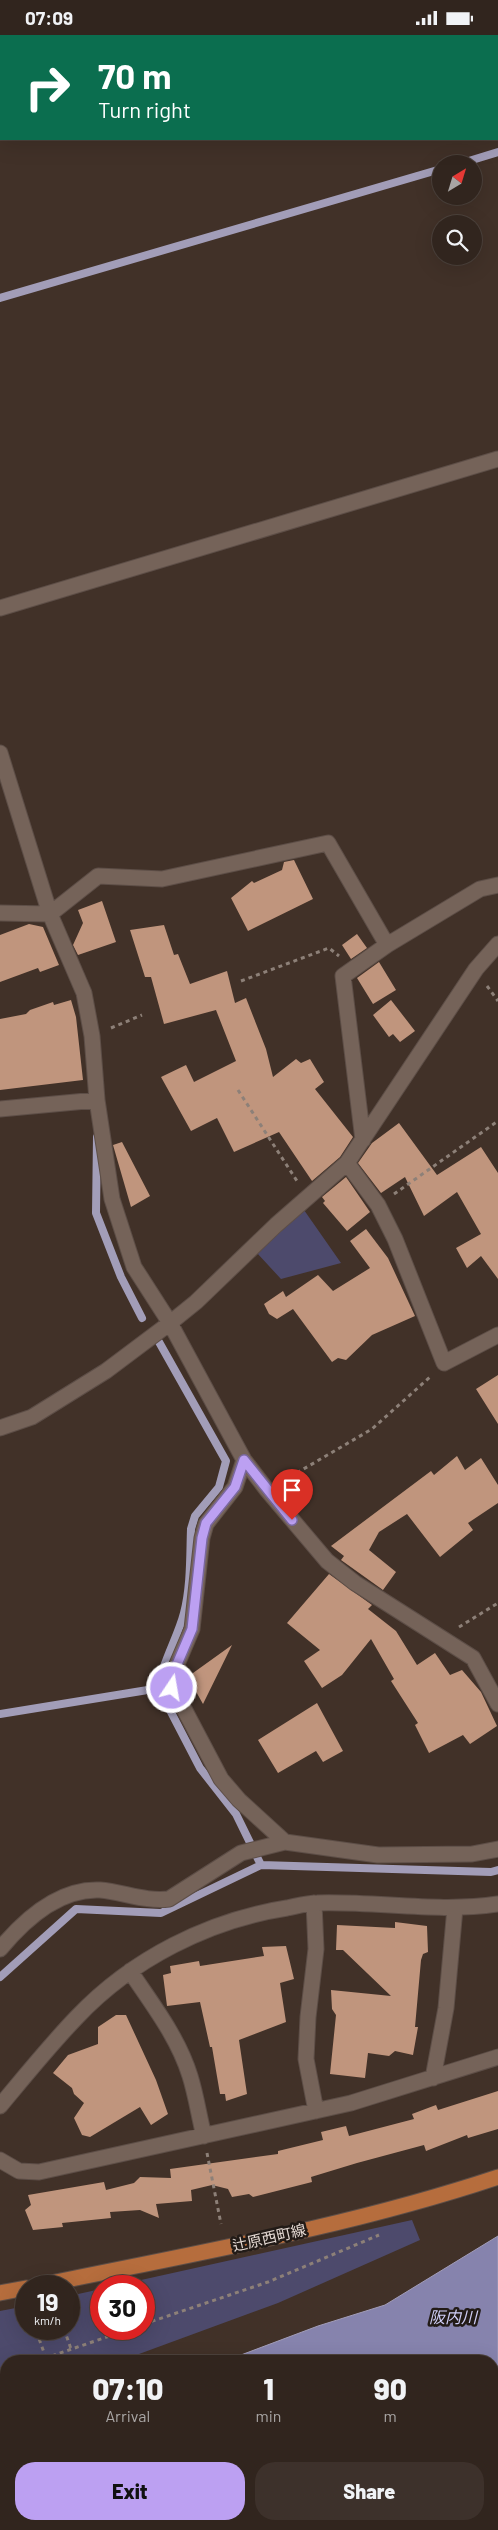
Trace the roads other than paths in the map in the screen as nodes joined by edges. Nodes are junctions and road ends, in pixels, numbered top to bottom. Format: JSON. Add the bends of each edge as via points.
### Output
{"nodes":[{"id":1,"x":498,"y":459,"type":"edge"},
{"id":2,"x":0,"y":608,"type":"edge"},
{"id":3,"x":0,"y":753,"type":"edge"},
{"id":4,"x":498,"y":885,"type":"edge"},
{"id":5,"x":0,"y":913,"type":"edge"},
{"id":6,"x":50,"y":915,"type":"junction"},
{"id":7,"x":387,"y":945,"type":"junction"},
{"id":8,"x":498,"y":945,"type":"edge"},
{"id":9,"x":97,"y":1100,"type":"junction"},
{"id":10,"x":0,"y":1109,"type":"edge"},
{"id":11,"x":363,"y":1140,"type":"junction"},
{"id":12,"x":347,"y":1163,"type":"junction"},
{"id":13,"x":170,"y":1323,"type":"junction"},
{"id":14,"x":498,"y":1335,"type":"edge"},
{"id":15,"x":0,"y":1428,"type":"edge"},
{"id":16,"x":244,"y":1460,"type":"junction"},
{"id":17,"x":498,"y":1704,"type":"edge"},
{"id":18,"x":285,"y":1842,"type":"junction"},
{"id":19,"x":498,"y":1849,"type":"edge"},
{"id":20,"x":314,"y":1903,"type":"junction"},
{"id":21,"x":498,"y":1904,"type":"edge"},
{"id":22,"x":455,"y":1909,"type":"junction"},
{"id":23,"x":0,"y":1949,"type":"edge"},
{"id":24,"x":130,"y":1971,"type":"junction"},
{"id":25,"x":498,"y":2057,"type":"edge"},
{"id":26,"x":433,"y":2078,"type":"junction"},
{"id":27,"x":0,"y":2106,"type":"edge"},
{"id":28,"x":316,"y":2111,"type":"junction"},
{"id":29,"x":204,"y":2136,"type":"junction"},
{"id":30,"x":0,"y":2160,"type":"edge"},
{"id":31,"x":498,"y":2177,"type":"edge"},
{"id":32,"x":80,"y":2277,"type":"edge"},
{"id":33,"x":15,"y":2290,"type":"edge"},
{"id":34,"x":0,"y":2293,"type":"edge"}],
"edges":[{"from":1,"to":2,"type":"street"},
{"from":3,"to":6,"type":"street"},
{"from":4,"to":7,"type":"street","via":[[480,889]]},
{"from":5,"to":6,"type":"street"},
{"from":6,"to":7,"type":"street","via":[[98,877],[162,879],[328,843]]},
{"from":6,"to":9,"type":"street","via":[[84,993],[92,1036]]},
{"from":7,"to":11,"type":"street","via":[[343,976]]},
{"from":8,"to":11,"type":"street","via":[[476,969]]},
{"from":9,"to":10,"type":"street"},
{"from":9,"to":13,"type":"street","via":[[112,1199],[134,1267]]},
{"from":11,"to":12,"type":"street"},
{"from":12,"to":13,"type":"street"},
{"from":12,"to":14,"type":"street","via":[[378,1205],[395,1239],[444,1363]]},
{"from":13,"to":15,"type":"street","via":[[106,1371],[32,1417]]},
{"from":13,"to":16,"type":"street"},
{"from":16,"to":17,"type":"street","via":[[326,1561],[473,1658]]},
{"from":16,"to":18,"type":"street","via":[[235,1487],[206,1523],[192,1629],[172,1676],[172,1688],[221,1779]]},
{"from":18,"to":19,"type":"street","via":[[378,1855],[472,1854]]},
{"from":18,"to":23,"type":"street","via":[[241,1853],[169,1899],[156,1901],[99,1890],[56,1900],[33,1915]]},
{"from":20,"to":22,"type":"street"},
{"from":20,"to":24,"type":"street","via":[[238,1918],[191,1937]]},
{"from":20,"to":28,"type":"street","via":[[316,1949],[306,2059]]},
{"from":21,"to":22,"type":"street"},
{"from":22,"to":26,"type":"street","via":[[447,1999]]},
{"from":24,"to":27,"type":"street","via":[[77,2017]]},
{"from":24,"to":29,"type":"street","via":[[181,2053],[190,2075]]},
{"from":25,"to":26,"type":"street"},
{"from":26,"to":28,"type":"street"},
{"from":28,"to":29,"type":"street"},
{"from":29,"to":30,"type":"street","via":[[39,2172],[19,2171]]},
{"from":31,"to":32,"type":"main road","name":"辻原西町線","via":[[430,2199],[258,2240]]},
{"from":33,"to":34,"type":"main road"}]}
